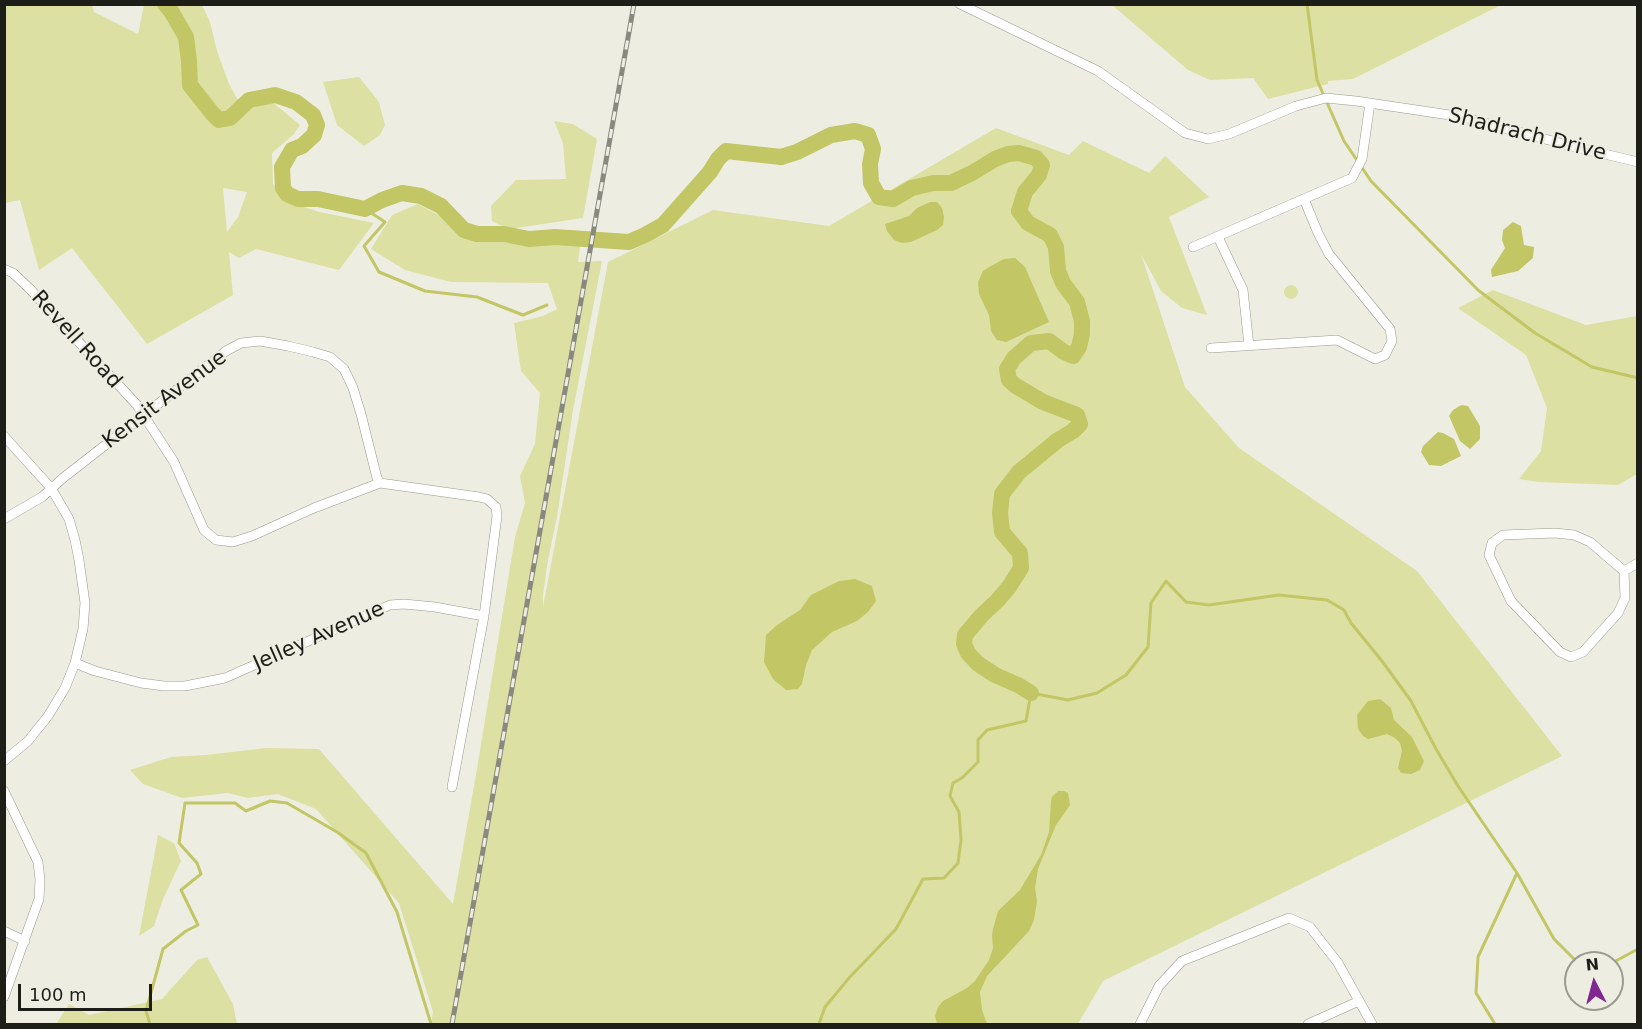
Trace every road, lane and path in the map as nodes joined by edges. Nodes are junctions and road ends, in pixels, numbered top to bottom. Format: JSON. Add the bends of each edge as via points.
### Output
{"nodes":[{"id":1,"x":960,"y":4,"type":"edge"},
{"id":2,"x":1370,"y":103,"type":"junction"},
{"id":3,"x":1638,"y":162,"type":"edge"},
{"id":4,"x":1304,"y":199,"type":"junction"},
{"id":5,"x":1218,"y":237,"type":"junction"},
{"id":6,"x":1193,"y":248,"type":"dead end"},
{"id":7,"x":4,"y":269,"type":"edge"},
{"id":8,"x":1249,"y":346,"type":"junction"},
{"id":9,"x":1211,"y":348,"type":"dead end"},
{"id":10,"x":144,"y":416,"type":"junction"},
{"id":11,"x":4,"y":436,"type":"edge"},
{"id":12,"x":380,"y":483,"type":"junction"},
{"id":13,"x":51,"y":488,"type":"junction"},
{"id":14,"x":4,"y":519,"type":"edge"},
{"id":15,"x":1638,"y":563,"type":"edge"},
{"id":16,"x":1624,"y":571,"type":"junction"},
{"id":17,"x":484,"y":616,"type":"junction"},
{"id":18,"x":75,"y":663,"type":"junction"},
{"id":19,"x":4,"y":761,"type":"edge"},
{"id":20,"x":452,"y":787,"type":"dead end"},
{"id":21,"x":4,"y":790,"type":"edge"},
{"id":22,"x":4,"y":931,"type":"edge"},
{"id":23,"x":25,"y":941,"type":"junction"},
{"id":24,"x":4,"y":998,"type":"edge"},
{"id":25,"x":1359,"y":1001,"type":"junction"},
{"id":26,"x":1140,"y":1024,"type":"edge"},
{"id":27,"x":1308,"y":1024,"type":"edge"},
{"id":28,"x":1372,"y":1024,"type":"edge"}],
"edges":[{"from":1,"to":2,"type":"street","name":"Shadrach Drive","via":[[1098,71],[1185,133],[1208,139],[1326,98]]},
{"from":2,"to":3,"type":"street","name":"Shadrach Drive","via":[[1463,117]]},
{"from":2,"to":4,"type":"street","via":[[1362,159],[1352,178]]},
{"from":4,"to":5,"type":"street"},
{"from":4,"to":8,"type":"street","via":[[1329,254],[1390,329],[1392,341],[1385,355],[1375,358],[1337,340]]},
{"from":5,"to":6,"type":"street"},
{"from":5,"to":8,"type":"street","via":[[1243,290]]},
{"from":7,"to":10,"type":"street","name":"Revell Road","via":[[30,289]]},
{"from":8,"to":9,"type":"street"},
{"from":10,"to":12,"type":"street","via":[[174,462],[204,531],[216,540],[232,542],[252,536]]},
{"from":10,"to":12,"type":"street","name":"Kensit Avenue","via":[[241,343],[260,341],[313,352],[330,357],[344,369]]},
{"from":10,"to":13,"type":"street","name":"Kensit Avenue"},
{"from":11,"to":13,"type":"street"},
{"from":12,"to":17,"type":"street","via":[[479,497],[496,507]]},
{"from":13,"to":14,"type":"street","name":"Kensit Avenue"},
{"from":13,"to":18,"type":"street","via":[[69,519],[82,579],[83,629]]},
{"from":15,"to":16,"type":"street"},
{"from":16,"to":16,"type":"street","via":[[1590,542],[1555,533],[1503,535],[1492,543],[1489,555],[1511,601],[1560,652],[1571,657],[1583,652],[1618,613],[1625,598]]},
{"from":17,"to":18,"type":"street","name":"Jelley Avenue","via":[[435,607],[390,606],[225,678],[185,686],[141,683]]},
{"from":17,"to":20,"type":"street"},
{"from":18,"to":19,"type":"street","via":[[48,716],[28,741]]},
{"from":21,"to":23,"type":"street","via":[[38,862],[39,899]]},
{"from":22,"to":23,"type":"street"},
{"from":23,"to":24,"type":"street"},
{"from":25,"to":26,"type":"street","via":[[1338,963],[1310,927],[1289,918],[1182,961],[1159,986]]},
{"from":25,"to":27,"type":"street"},
{"from":25,"to":28,"type":"street"}]}
